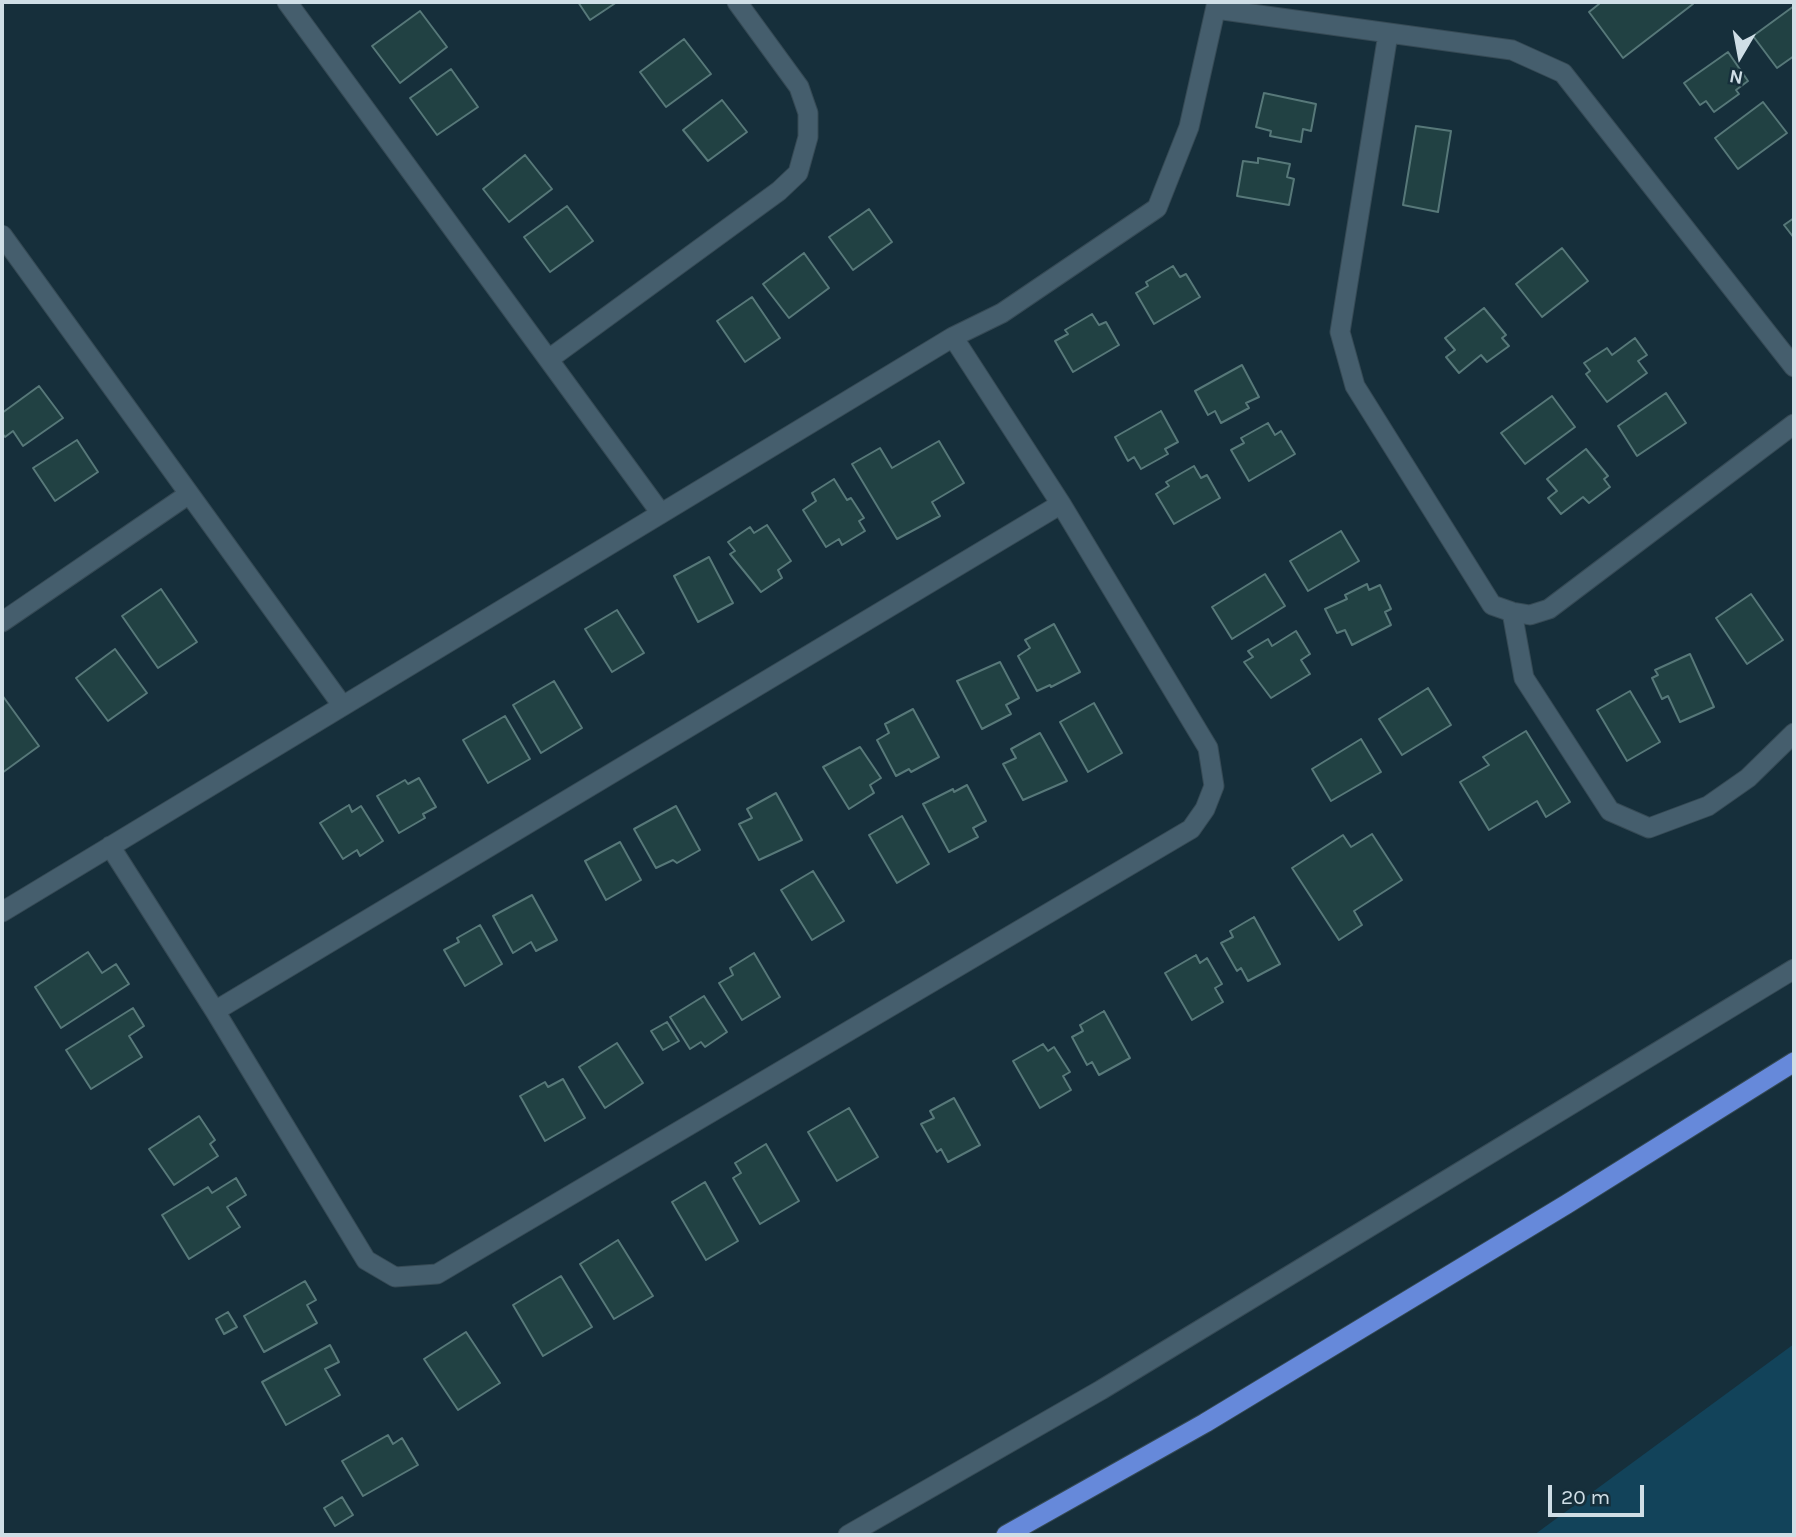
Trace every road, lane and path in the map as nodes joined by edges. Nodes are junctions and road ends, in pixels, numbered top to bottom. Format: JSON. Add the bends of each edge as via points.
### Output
{"nodes":[{"id":1,"x":287,"y":2,"type":"edge"},
{"id":2,"x":737,"y":2,"type":"edge"},
{"id":3,"x":1216,"y":5,"type":"edge"},
{"id":4,"x":1388,"y":34,"type":"junction"},
{"id":5,"x":2,"y":235,"type":"edge"},
{"id":6,"x":953,"y":337,"type":"junction"},
{"id":7,"x":549,"y":359,"type":"junction"},
{"id":8,"x":1794,"y":367,"type":"edge"},
{"id":9,"x":1794,"y":424,"type":"edge"},
{"id":10,"x":189,"y":494,"type":"junction"},
{"id":11,"x":1061,"y":504,"type":"junction"},
{"id":12,"x":660,"y":512,"type":"junction"},
{"id":13,"x":1512,"y":612,"type":"junction"},
{"id":14,"x":2,"y":622,"type":"edge"},
{"id":15,"x":342,"y":705,"type":"junction"},
{"id":16,"x":1794,"y":733,"type":"edge"},
{"id":17,"x":110,"y":846,"type":"junction"},
{"id":18,"x":2,"y":912,"type":"edge"},
{"id":19,"x":1794,"y":969,"type":"edge"},
{"id":20,"x":215,"y":1012,"type":"junction"},
{"id":21,"x":1794,"y":1062,"type":"edge"},
{"id":22,"x":848,"y":1535,"type":"edge"},
{"id":23,"x":1006,"y":1535,"type":"edge"}],
"edges":[{"from":1,"to":7,"type":"street"},
{"from":2,"to":7,"type":"street","via":[[799,87],[808,113],[808,137],[798,173]]},
{"from":3,"to":4,"type":"street"},
{"from":3,"to":6,"type":"street","via":[[1189,127],[1157,208],[1002,313]]},
{"from":4,"to":8,"type":"street","via":[[1512,50],[1563,73]]},
{"from":4,"to":13,"type":"street","via":[[1340,332],[1355,386],[1477,584],[1492,605]]},
{"from":5,"to":10,"type":"street"},
{"from":6,"to":11,"type":"street"},
{"from":6,"to":12,"type":"street"},
{"from":7,"to":12,"type":"street"},
{"from":9,"to":13,"type":"street","via":[[1549,609],[1530,615]]},
{"from":10,"to":14,"type":"street"},
{"from":10,"to":15,"type":"street"},
{"from":11,"to":20,"type":"street"},
{"from":11,"to":20,"type":"street","via":[[1208,748],[1214,786],[1191,829],[437,1274],[395,1277],[366,1260]]},
{"from":12,"to":15,"type":"street"},
{"from":13,"to":16,"type":"street","via":[[1524,678],[1610,811],[1640,824],[1650,828],[1708,806],[1748,778]]},
{"from":15,"to":17,"type":"street"},
{"from":17,"to":18,"type":"street"},
{"from":17,"to":20,"type":"street"},
{"from":19,"to":22,"type":"street","via":[[1113,1382]]},
{"from":21,"to":23,"type":"highway","via":[[1205,1423]]}]}
